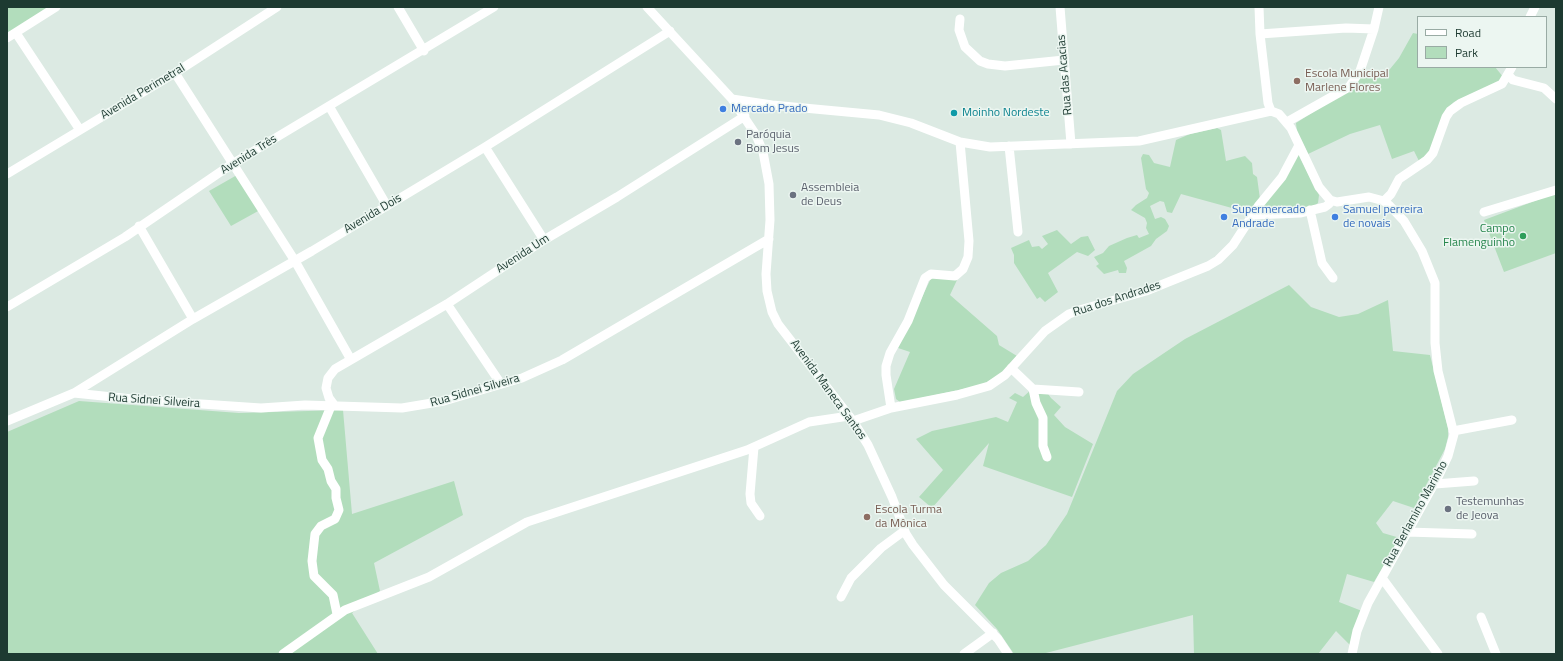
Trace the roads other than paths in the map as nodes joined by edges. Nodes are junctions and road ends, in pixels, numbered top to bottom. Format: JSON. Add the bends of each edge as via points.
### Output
{"nodes":[{"id":1,"x":56,"y":7,"type":"edge"},
{"id":2,"x":398,"y":7,"type":"edge"},
{"id":3,"x":494,"y":7,"type":"edge"},
{"id":4,"x":647,"y":7,"type":"edge"},
{"id":5,"x":1060,"y":7,"type":"edge"},
{"id":6,"x":1259,"y":7,"type":"edge"},
{"id":7,"x":1379,"y":7,"type":"edge"},
{"id":8,"x":1535,"y":7,"type":"edge"},
{"id":9,"x":272,"y":8,"type":"edge"},
{"id":10,"x":1530,"y":16,"type":"edge"},
{"id":11,"x":960,"y":19,"type":"dead end"},
{"id":12,"x":1374,"y":29,"type":"junction"},
{"id":13,"x":670,"y":31,"type":"junction"},
{"id":14,"x":16,"y":33,"type":"junction"},
{"id":15,"x":1260,"y":34,"type":"junction"},
{"id":16,"x":7,"y":38,"type":"edge"},
{"id":17,"x":424,"y":51,"type":"junction"},
{"id":18,"x":1064,"y":60,"type":"junction"},
{"id":19,"x":1510,"y":71,"type":"edge"},
{"id":20,"x":175,"y":73,"type":"junction"},
{"id":21,"x":732,"y":99,"type":"junction"},
{"id":22,"x":1556,"y":99,"type":"edge"},
{"id":23,"x":329,"y":106,"type":"junction"},
{"id":24,"x":1266,"y":112,"type":"junction"},
{"id":25,"x":745,"y":116,"type":"junction"},
{"id":26,"x":1287,"y":122,"type":"junction"},
{"id":27,"x":80,"y":130,"type":"junction"},
{"id":28,"x":960,"y":142,"type":"junction"},
{"id":29,"x":1071,"y":144,"type":"junction"},
{"id":30,"x":1299,"y":145,"type":"junction"},
{"id":31,"x":1009,"y":146,"type":"junction"},
{"id":32,"x":485,"y":147,"type":"junction"},
{"id":33,"x":232,"y":164,"type":"junction"},
{"id":34,"x":7,"y":174,"type":"edge"},
{"id":35,"x":1556,"y":190,"type":"edge"},
{"id":36,"x":1330,"y":200,"type":"junction"},
{"id":37,"x":1384,"y":201,"type":"junction"},
{"id":38,"x":387,"y":206,"type":"junction"},
{"id":39,"x":1310,"y":210,"type":"junction"},
{"id":40,"x":1484,"y":212,"type":"dead end"},
{"id":41,"x":1253,"y":215,"type":"junction"},
{"id":42,"x":139,"y":226,"type":"junction"},
{"id":43,"x":1018,"y":232,"type":"dead end"},
{"id":44,"x":769,"y":239,"type":"junction"},
{"id":45,"x":544,"y":240,"type":"junction"},
{"id":46,"x":295,"y":261,"type":"junction"},
{"id":47,"x":1333,"y":278,"type":"dead end"},
{"id":48,"x":447,"y":304,"type":"junction"},
{"id":49,"x":7,"y":307,"type":"edge"},
{"id":50,"x":192,"y":319,"type":"junction"},
{"id":51,"x":350,"y":358,"type":"junction"},
{"id":52,"x":1011,"y":368,"type":"junction"},
{"id":53,"x":501,"y":384,"type":"junction"},
{"id":54,"x":1033,"y":388,"type":"junction"},
{"id":55,"x":1079,"y":392,"type":"dead end"},
{"id":56,"x":74,"y":393,"type":"junction"},
{"id":57,"x":333,"y":406,"type":"junction"},
{"id":58,"x":891,"y":408,"type":"junction"},
{"id":59,"x":851,"y":419,"type":"junction"},
{"id":60,"x":1512,"y":420,"type":"dead end"},
{"id":61,"x":7,"y":421,"type":"edge"},
{"id":62,"x":1453,"y":431,"type":"junction"},
{"id":63,"x":754,"y":447,"type":"junction"},
{"id":64,"x":1047,"y":457,"type":"dead end"},
{"id":65,"x":1474,"y":481,"type":"dead end"},
{"id":66,"x":1435,"y":484,"type":"junction"},
{"id":67,"x":760,"y":516,"type":"dead end"},
{"id":68,"x":904,"y":531,"type":"junction"},
{"id":69,"x":1407,"y":532,"type":"junction"},
{"id":70,"x":1472,"y":534,"type":"dead end"},
{"id":71,"x":1382,"y":578,"type":"junction"},
{"id":72,"x":841,"y":597,"type":"dead end"},
{"id":73,"x":338,"y":614,"type":"junction"},
{"id":74,"x":1481,"y":617,"type":"dead end"},
{"id":75,"x":993,"y":633,"type":"junction"},
{"id":76,"x":283,"y":654,"type":"edge"},
{"id":77,"x":964,"y":654,"type":"edge"},
{"id":78,"x":1008,"y":654,"type":"edge"},
{"id":79,"x":1352,"y":654,"type":"edge"},
{"id":80,"x":1438,"y":654,"type":"edge"},
{"id":81,"x":1496,"y":654,"type":"edge"}],
"edges":[{"from":1,"to":14,"type":"street"},
{"from":2,"to":17,"type":"street"},
{"from":3,"to":17,"type":"street","name":"Avenida Três"},
{"from":4,"to":13,"type":"street","name":"Avenida Maneca Santos"},
{"from":5,"to":18,"type":"street","name":"Rua das Acacias"},
{"from":6,"to":15,"type":"street"},
{"from":7,"to":12,"type":"street"},
{"from":8,"to":10,"type":"street"},
{"from":9,"to":20,"type":"street","name":"Avenida Perimetral"},
{"from":11,"to":18,"type":"street","via":[[959,30],[965,47],[980,61],[1005,66]]},
{"from":12,"to":15,"type":"street","via":[[1346,28]]},
{"from":12,"to":26,"type":"street","via":[[1356,80],[1349,87]]},
{"from":13,"to":21,"type":"street","name":"Avenida Maneca Santos"},
{"from":13,"to":32,"type":"street","name":"Avenida Dois"},
{"from":14,"to":16,"type":"street"},
{"from":14,"to":27,"type":"street"},
{"from":15,"to":24,"type":"street"},
{"from":17,"to":23,"type":"street","name":"Avenida Três"},
{"from":18,"to":29,"type":"street","name":"Rua das Acacias"},
{"from":19,"to":22,"type":"street","via":[[1513,80],[1544,88]]},
{"from":19,"to":37,"type":"street","via":[[1502,84],[1461,103],[1450,111],[1433,153],[1399,179]]},
{"from":20,"to":27,"type":"street","name":"Avenida Perimetral"},
{"from":20,"to":33,"type":"street"},
{"from":21,"to":25,"type":"street","name":"Avenida Maneca Santos"},
{"from":21,"to":28,"type":"street","via":[[879,115],[911,123]]},
{"from":23,"to":33,"type":"street","name":"Avenida Três"},
{"from":23,"to":38,"type":"street"},
{"from":24,"to":26,"type":"street","via":[[1279,114]]},
{"from":24,"to":29,"type":"street","via":[[1158,138],[1124,143]]},
{"from":25,"to":44,"type":"street","name":"Avenida Maneca Santos","via":[[756,135],[767,167],[770,201]]},
{"from":25,"to":45,"type":"street","name":"Avenida Um"},
{"from":26,"to":30,"type":"street"},
{"from":27,"to":34,"type":"street","name":"Avenida Perimetral"},
{"from":28,"to":31,"type":"street","via":[[979,146]]},
{"from":28,"to":58,"type":"street","via":[[969,241],[968,257],[963,269],[955,276],[931,274],[925,278],[886,366]]},
{"from":29,"to":31,"type":"street"},
{"from":30,"to":36,"type":"street","via":[[1319,186]]},
{"from":30,"to":41,"type":"street","name":"Rua dos Andrades","via":[[1282,177]]},
{"from":31,"to":43,"type":"street"},
{"from":32,"to":38,"type":"street","name":"Avenida Dois"},
{"from":32,"to":45,"type":"street"},
{"from":33,"to":42,"type":"street","name":"Avenida Três"},
{"from":33,"to":46,"type":"street"},
{"from":35,"to":40,"type":"street"},
{"from":36,"to":37,"type":"street","via":[[1337,202],[1369,197]]},
{"from":36,"to":39,"type":"street","via":[[1325,207]]},
{"from":37,"to":62,"type":"street","name":"Rua Berlamino Marinho","via":[[1396,211],[1413,235],[1428,262],[1435,283],[1435,343],[1438,371]]},
{"from":38,"to":46,"type":"street","name":"Avenida Dois"},
{"from":39,"to":41,"type":"street"},
{"from":39,"to":47,"type":"street","via":[[1322,263]]},
{"from":41,"to":52,"type":"street","name":"Rua dos Andrades","via":[[1233,246],[1218,260],[1146,291],[1069,314],[1045,332]]},
{"from":42,"to":49,"type":"street","name":"Avenida Três","via":[[63,275]]},
{"from":42,"to":50,"type":"street"},
{"from":44,"to":53,"type":"street","name":"Rua Sidnei Silveira","via":[[587,346],[539,371]]},
{"from":44,"to":59,"type":"street","name":"Avenida Maneca Santos","via":[[766,280],[772,312],[782,329]]},
{"from":45,"to":48,"type":"street","name":"Avenida Um"},
{"from":46,"to":50,"type":"street","name":"Avenida Dois"},
{"from":46,"to":51,"type":"street"},
{"from":48,"to":51,"type":"street","name":"Avenida Um"},
{"from":48,"to":53,"type":"street"},
{"from":50,"to":56,"type":"street","name":"Avenida Dois"},
{"from":51,"to":57,"type":"street","name":"Avenida Um","via":[[328,378],[327,392]]},
{"from":52,"to":54,"type":"street"},
{"from":52,"to":58,"type":"street","name":"Rua dos Andrades","via":[[996,382],[979,389]]},
{"from":53,"to":57,"type":"street","name":"Rua Sidnei Silveira","via":[[424,406],[382,409]]},
{"from":54,"to":55,"type":"street"},
{"from":54,"to":64,"type":"street","via":[[1043,418],[1043,446]]},
{"from":56,"to":57,"type":"street","name":"Rua Sidnei Silveira","via":[[241,407]]},
{"from":56,"to":61,"type":"street","name":"Avenida Dois"},
{"from":57,"to":73,"type":"street","via":[[318,438],[322,460],[336,489],[339,510],[335,519],[321,526],[315,534],[312,561],[314,576],[334,595]]},
{"from":58,"to":59,"type":"street","name":"Rua dos Andrades"},
{"from":59,"to":63,"type":"street","name":"Rua dos Andrades","via":[[809,422]]},
{"from":59,"to":68,"type":"street","name":"Avenida Maneca Santos","via":[[868,445]]},
{"from":60,"to":62,"type":"street"},
{"from":62,"to":66,"type":"street","name":"Rua Berlamino Marinho","via":[[1452,445]]},
{"from":63,"to":67,"type":"street","via":[[750,494],[751,503]]},
{"from":63,"to":73,"type":"street","name":"Rua dos Andrades","via":[[532,519],[429,577]]},
{"from":65,"to":66,"type":"street"},
{"from":66,"to":69,"type":"street","name":"Rua Berlamino Marinho"},
{"from":68,"to":72,"type":"street","via":[[881,548],[851,578]]},
{"from":68,"to":75,"type":"street","name":"Avenida Maneca Santos","via":[[930,568]]},
{"from":69,"to":70,"type":"street"},
{"from":69,"to":71,"type":"street","name":"Rua Berlamino Marinho"},
{"from":71,"to":79,"type":"street","name":"Rua Berlamino Marinho","via":[[1368,603],[1357,631]]},
{"from":71,"to":80,"type":"street"},
{"from":73,"to":76,"type":"street","name":"Rua dos Andrades"},
{"from":74,"to":81,"type":"street"},
{"from":75,"to":77,"type":"street"},
{"from":75,"to":78,"type":"street","name":"Avenida Maneca Santos"}]}
